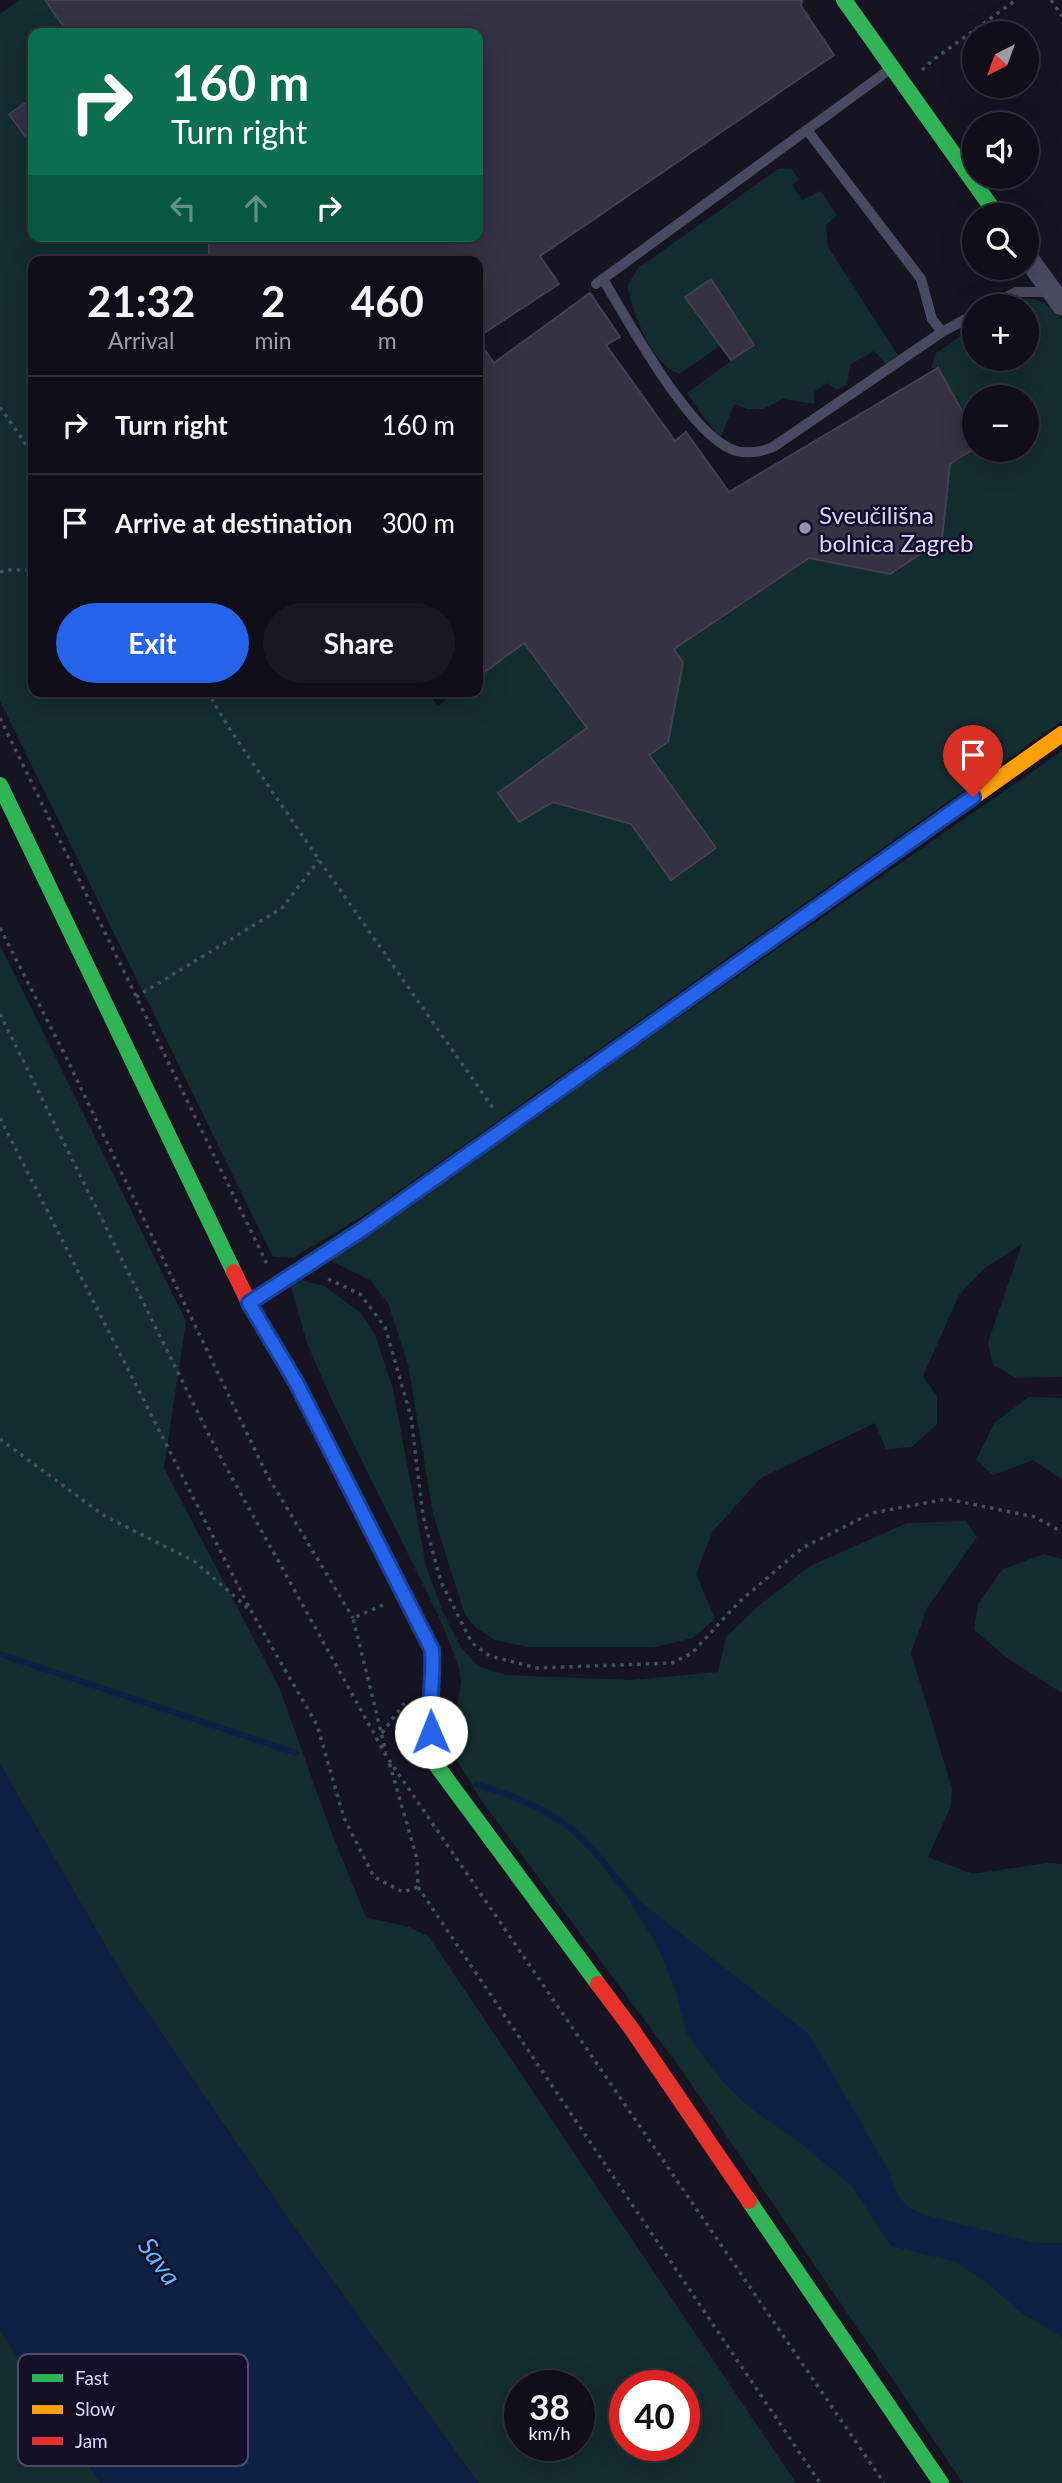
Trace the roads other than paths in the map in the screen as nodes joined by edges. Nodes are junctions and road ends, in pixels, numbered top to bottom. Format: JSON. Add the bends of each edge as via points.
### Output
{"nodes":[{"id":1,"x":844,"y":0,"type":"edge"},
{"id":2,"x":891,"y":68,"type":"junction"},
{"id":3,"x":807,"y":130,"type":"junction"},
{"id":4,"x":988,"y":203,"type":"edge"},
{"id":5,"x":1039,"y":273,"type":"edge"},
{"id":6,"x":1012,"y":294,"type":"edge"},
{"id":7,"x":1030,"y":294,"type":"edge"},
{"id":8,"x":1039,"y":295,"type":"edge"},
{"id":9,"x":1057,"y":298,"type":"edge"},
{"id":10,"x":962,"y":321,"type":"edge"},
{"id":11,"x":942,"y":332,"type":"junction"},
{"id":12,"x":1062,"y":734,"type":"edge"},
{"id":13,"x":0,"y":785,"type":"edge"},
{"id":14,"x":249,"y":1303,"type":"junction"},
{"id":15,"x":941,"y":2483,"type":"edge"}],
"edges":[{"from":1,"to":2,"type":"street"},
{"from":2,"to":3,"type":"lane"},
{"from":2,"to":4,"type":"street"},
{"from":3,"to":11,"type":"lane","via":[[921,278],[932,319]]},
{"from":3,"to":11,"type":"lane","via":[[599,282],[691,415],[709,436],[733,451],[759,452],[773,447]]},
{"from":5,"to":9,"type":"street"},
{"from":6,"to":7,"type":"lane"},
{"from":8,"to":9,"type":"lane"},
{"from":10,"to":11,"type":"lane"},
{"from":12,"to":14,"type":"street","via":[[363,1229]]},
{"from":13,"to":14,"type":"street"},
{"from":14,"to":15,"type":"street","via":[[296,1382],[432,1650],[429,1713],[435,1762],[631,2028]]}]}
